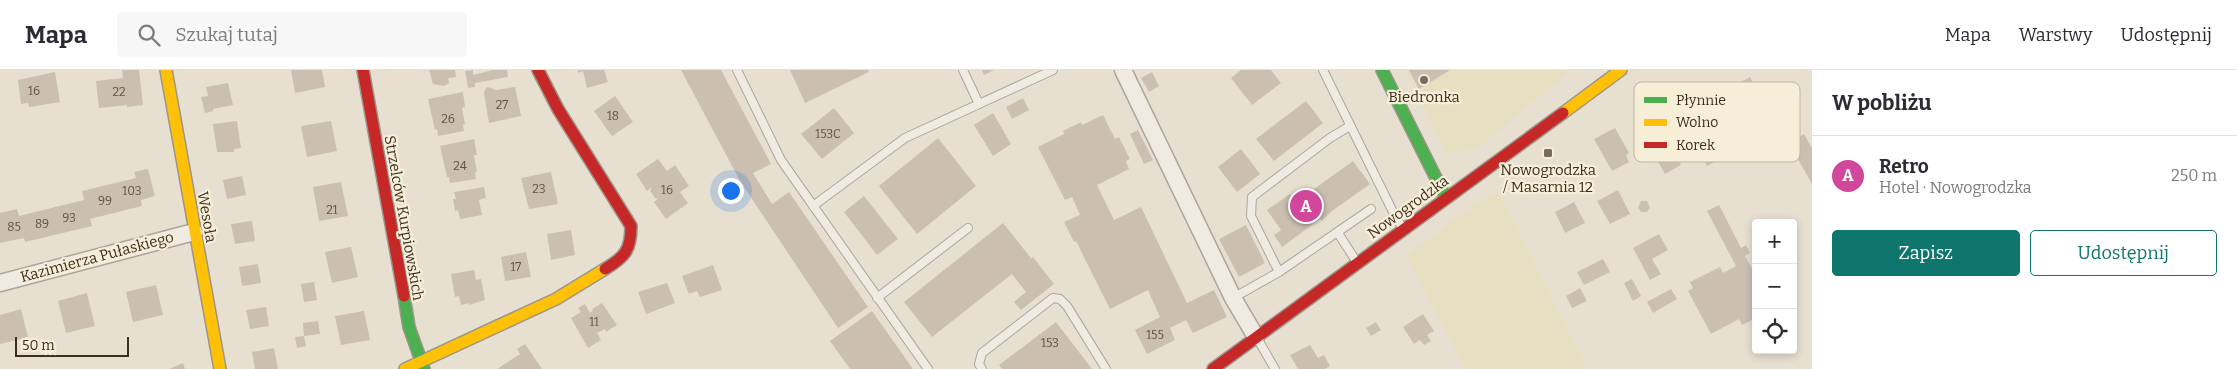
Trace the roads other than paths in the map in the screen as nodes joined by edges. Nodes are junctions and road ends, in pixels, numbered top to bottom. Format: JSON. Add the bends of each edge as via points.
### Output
{"nodes":[{"id":1,"x":166,"y":70,"type":"edge"},
{"id":2,"x":363,"y":70,"type":"edge"},
{"id":3,"x":538,"y":70,"type":"edge"},
{"id":4,"x":737,"y":70,"type":"edge"},
{"id":5,"x":963,"y":70,"type":"edge"},
{"id":6,"x":1053,"y":70,"type":"edge"},
{"id":7,"x":1123,"y":70,"type":"edge"},
{"id":8,"x":1323,"y":70,"type":"edge"},
{"id":9,"x":1382,"y":70,"type":"edge"},
{"id":10,"x":1621,"y":70,"type":"edge"},
{"id":11,"x":979,"y":104,"type":"junction"},
{"id":12,"x":1350,"y":126,"type":"junction"},
{"id":13,"x":1446,"y":198,"type":"junction"},
{"id":14,"x":813,"y":206,"type":"junction"},
{"id":15,"x":1371,"y":210,"type":"dead end"},
{"id":16,"x":968,"y":228,"type":"dead end"},
{"id":17,"x":1404,"y":228,"type":"junction"},
{"id":18,"x":194,"y":232,"type":"junction"},
{"id":19,"x":1338,"y":233,"type":"junction"},
{"id":20,"x":1357,"y":262,"type":"junction"},
{"id":21,"x":1279,"y":272,"type":"junction"},
{"id":22,"x":0,"y":283,"type":"edge"},
{"id":23,"x":877,"y":298,"type":"junction"},
{"id":24,"x":1233,"y":298,"type":"junction"},
{"id":25,"x":1256,"y":336,"type":"junction"},
{"id":26,"x":422,"y":366,"type":"edge"},
{"id":27,"x":220,"y":369,"type":"edge"},
{"id":28,"x":405,"y":369,"type":"edge"},
{"id":29,"x":928,"y":369,"type":"edge"},
{"id":30,"x":982,"y":369,"type":"edge"},
{"id":31,"x":1106,"y":369,"type":"edge"},
{"id":32,"x":1213,"y":369,"type":"edge"},
{"id":33,"x":1274,"y":369,"type":"edge"}],
"edges":[{"from":1,"to":18,"type":"street","name":"Wesoła"},
{"from":2,"to":26,"type":"street","name":"Strzelców Kurpiowskich","via":[[409,327]]},
{"from":3,"to":26,"type":"street","via":[[558,109],[631,226],[631,241],[618,261],[556,299],[451,346]]},
{"from":4,"to":14,"type":"lane","via":[[781,160]]},
{"from":5,"to":11,"type":"lane"},
{"from":6,"to":11,"type":"lane"},
{"from":7,"to":24,"type":"street"},
{"from":8,"to":12,"type":"lane"},
{"from":9,"to":13,"type":"street"},
{"from":10,"to":13,"type":"street","name":"Nowogrodzka"},
{"from":11,"to":14,"type":"lane","via":[[905,138]]},
{"from":12,"to":17,"type":"lane"},
{"from":12,"to":21,"type":"lane","via":[[1252,197],[1251,216]]},
{"from":13,"to":17,"type":"street","name":"Nowogrodzka"},
{"from":14,"to":23,"type":"lane"},
{"from":15,"to":19,"type":"lane"},
{"from":16,"to":23,"type":"lane"},
{"from":17,"to":20,"type":"street","name":"Nowogrodzka"},
{"from":18,"to":22,"type":"street","name":"Kazimierza Pułaskiego"},
{"from":18,"to":27,"type":"street","name":"Wesoła"},
{"from":19,"to":20,"type":"lane"},
{"from":19,"to":21,"type":"lane"},
{"from":20,"to":25,"type":"street","name":"Nowogrodzka"},
{"from":21,"to":24,"type":"lane"},
{"from":23,"to":29,"type":"lane"},
{"from":24,"to":25,"type":"street"},
{"from":25,"to":32,"type":"street","name":"Nowogrodzka"},
{"from":25,"to":33,"type":"lane"},
{"from":26,"to":28,"type":"street"},
{"from":30,"to":31,"type":"lane","via":[[979,364],[982,353],[1053,298],[1060,298],[1067,306]]}]}
